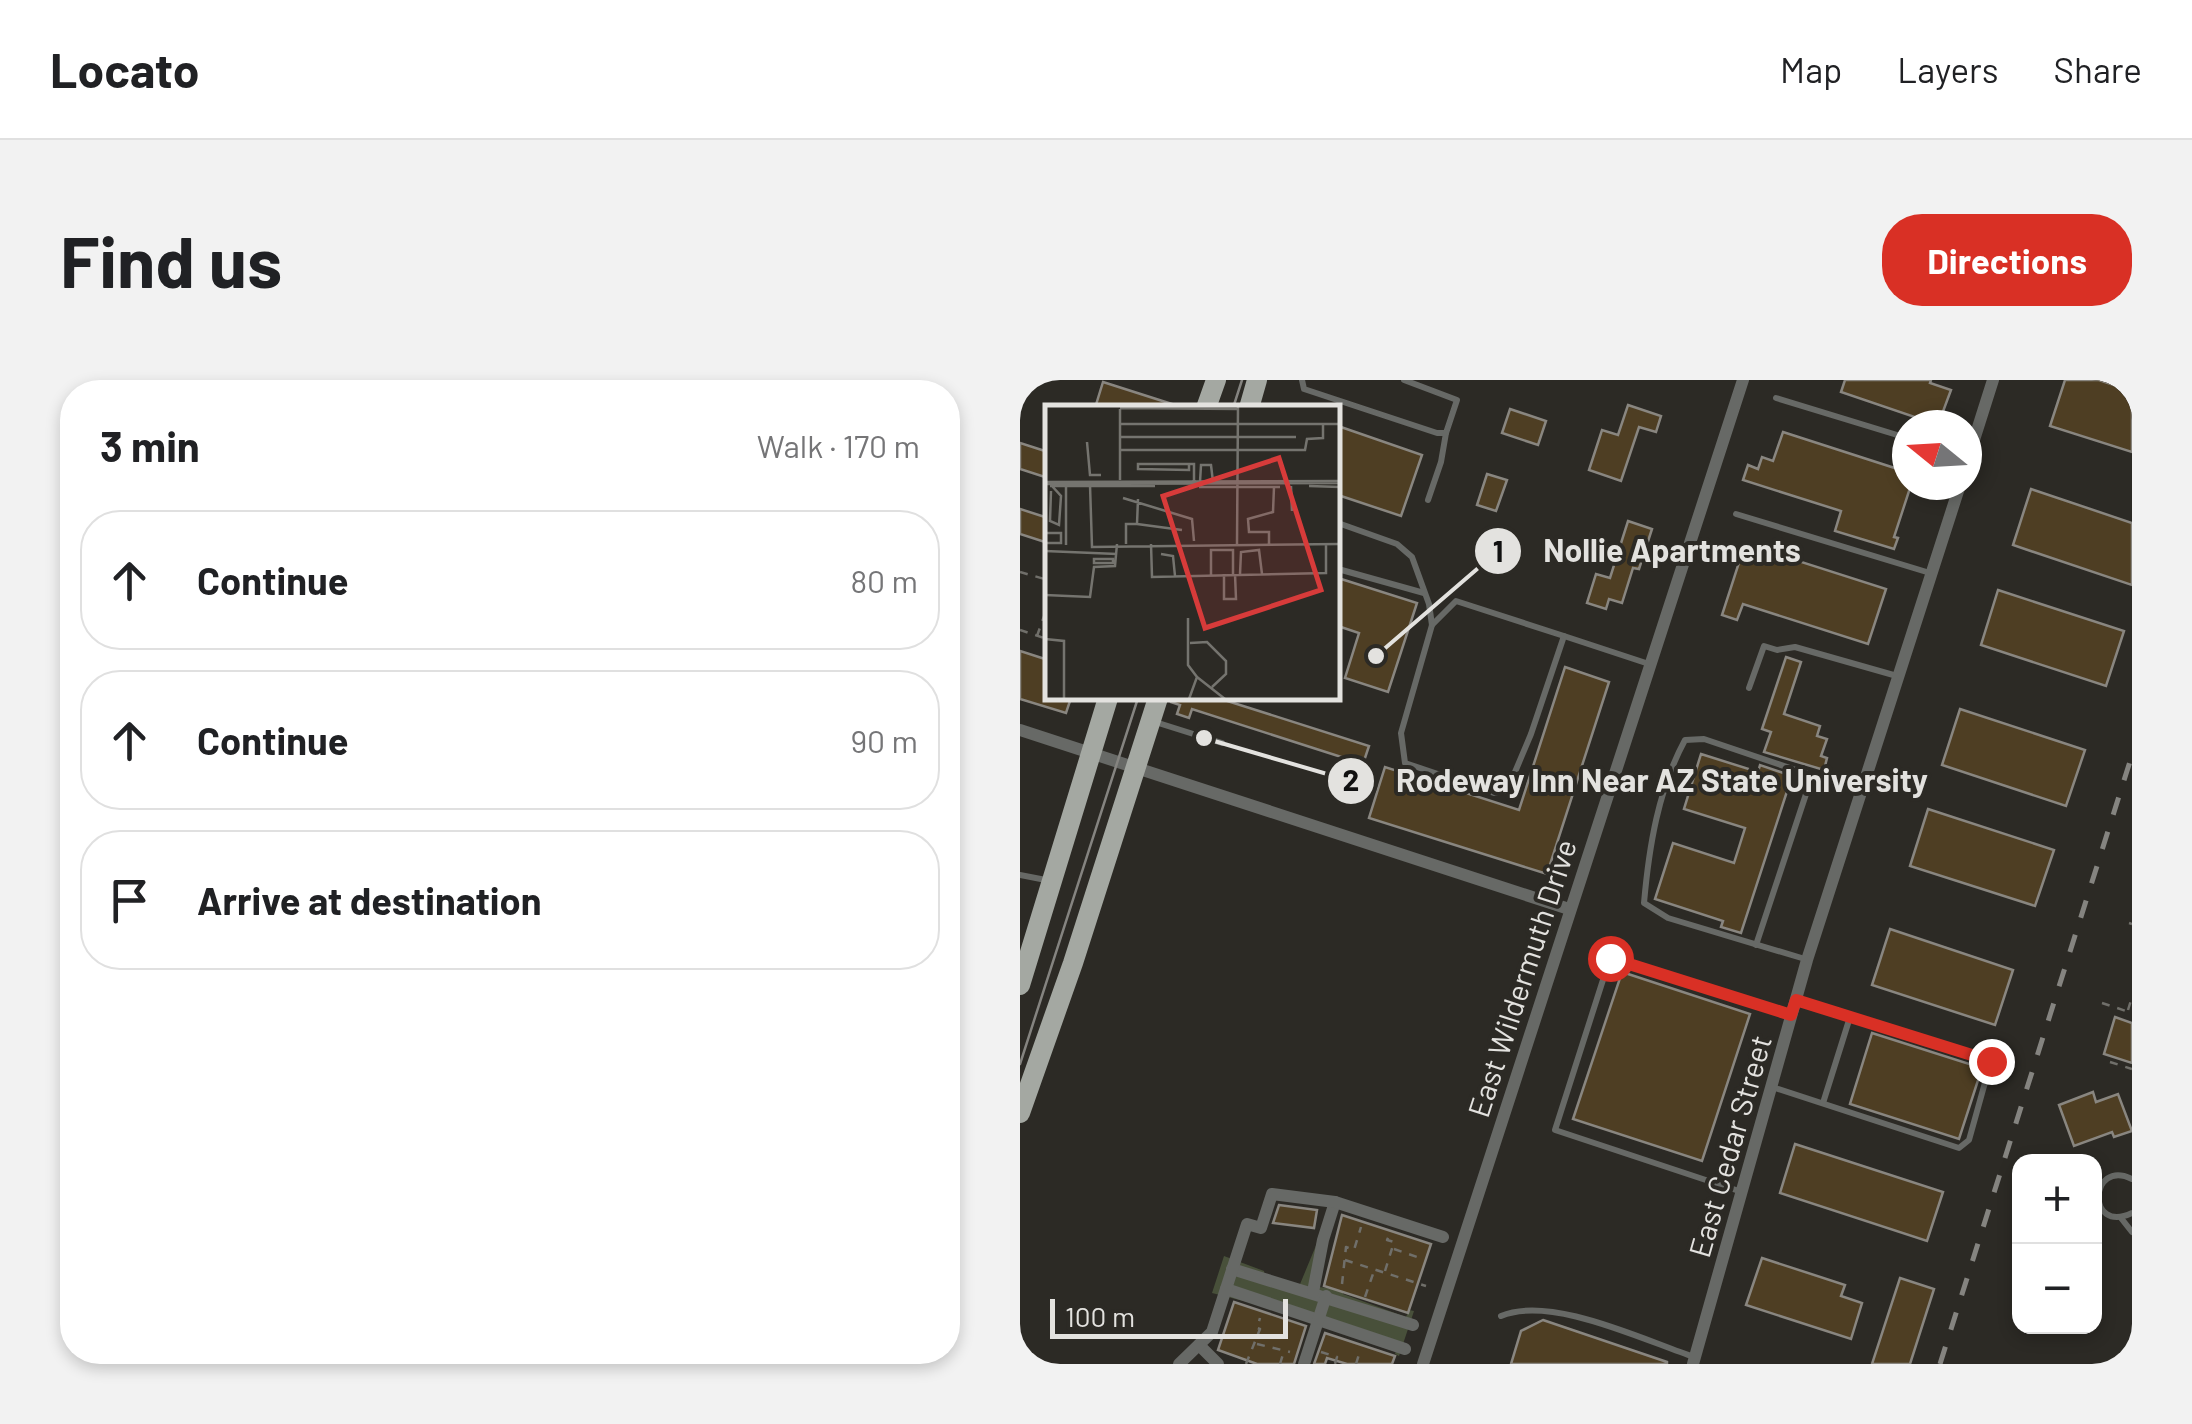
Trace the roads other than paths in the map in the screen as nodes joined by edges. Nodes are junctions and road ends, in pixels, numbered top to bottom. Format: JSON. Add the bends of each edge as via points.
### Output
{"nodes":[{"id":1,"x":1216,"y":380,"type":"edge"},
{"id":2,"x":1258,"y":380,"type":"edge"},
{"id":3,"x":1302,"y":380,"type":"edge"},
{"id":4,"x":1404,"y":380,"type":"edge"},
{"id":5,"x":1742,"y":380,"type":"edge"},
{"id":6,"x":1994,"y":380,"type":"edge"},
{"id":7,"x":1776,"y":398,"type":"dead end"},
{"id":8,"x":1207,"y":405,"type":"edge"},
{"id":9,"x":1250,"y":405,"type":"edge"},
{"id":10,"x":1982,"y":416,"type":"edge"},
{"id":11,"x":1446,"y":433,"type":"junction"},
{"id":12,"x":1892,"y":433,"type":"edge"},
{"id":13,"x":1428,"y":500,"type":"dead end"},
{"id":14,"x":1955,"y":500,"type":"edge"},
{"id":15,"x":1736,"y":514,"type":"dead end"},
{"id":16,"x":1340,"y":523,"type":"edge"},
{"id":17,"x":1340,"y":570,"type":"edge"},
{"id":18,"x":1931,"y":573,"type":"junction"},
{"id":19,"x":1425,"y":593,"type":"junction"},
{"id":20,"x":1432,"y":625,"type":"junction"},
{"id":21,"x":1564,"y":636,"type":"junction"},
{"id":22,"x":1649,"y":664,"type":"junction"},
{"id":23,"x":1898,"y":677,"type":"junction"},
{"id":24,"x":1749,"y":688,"type":"dead end"},
{"id":25,"x":1107,"y":700,"type":"edge"},
{"id":26,"x":1157,"y":700,"type":"edge"},
{"id":27,"x":1151,"y":721,"type":"junction"},
{"id":28,"x":1020,"y":730,"type":"edge"},
{"id":29,"x":1222,"y":744,"type":"dead end"},
{"id":30,"x":1090,"y":753,"type":"junction"},
{"id":31,"x":1136,"y":767,"type":"junction"},
{"id":32,"x":1812,"y":776,"type":"junction"},
{"id":33,"x":1861,"y":792,"type":"junction"},
{"id":34,"x":1020,"y":874,"type":"edge"},
{"id":35,"x":1052,"y":881,"type":"junction"},
{"id":36,"x":1569,"y":910,"type":"junction"},
{"id":37,"x":1028,"y":936,"type":"edge"},
{"id":38,"x":1756,"y":945,"type":"junction"},
{"id":39,"x":1807,"y":960,"type":"junction"},
{"id":40,"x":1020,"y":985,"type":"edge"},
{"id":41,"x":1796,"y":1000,"type":"junction"},
{"id":42,"x":1791,"y":1015,"type":"junction"},
{"id":43,"x":1850,"y":1017,"type":"junction"},
{"id":44,"x":1771,"y":1087,"type":"junction"},
{"id":45,"x":1822,"y":1104,"type":"junction"},
{"id":46,"x":1020,"y":1113,"type":"edge"},
{"id":47,"x":2132,"y":1179,"type":"edge"},
{"id":48,"x":1742,"y":1192,"type":"junction"},
{"id":49,"x":1335,"y":1202,"type":"junction"},
{"id":50,"x":2132,"y":1213,"type":"edge"},
{"id":51,"x":2122,"y":1218,"type":"junction"},
{"id":52,"x":2132,"y":1232,"type":"edge"},
{"id":53,"x":1443,"y":1237,"type":"dead end"},
{"id":54,"x":1232,"y":1269,"type":"junction"},
{"id":55,"x":1226,"y":1288,"type":"junction"},
{"id":56,"x":1320,"y":1294,"type":"junction"},
{"id":57,"x":1501,"y":1316,"type":"dead end"},
{"id":58,"x":1318,"y":1320,"type":"junction"},
{"id":59,"x":1413,"y":1325,"type":"dead end"},
{"id":60,"x":1199,"y":1345,"type":"junction"},
{"id":61,"x":1405,"y":1349,"type":"dead end"},
{"id":62,"x":1309,"y":1357,"type":"edge"},
{"id":63,"x":1694,"y":1361,"type":"edge"},
{"id":64,"x":1179,"y":1364,"type":"edge"},
{"id":65,"x":1218,"y":1364,"type":"edge"},
{"id":66,"x":1422,"y":1364,"type":"edge"}],
"edges":[{"from":1,"to":8,"type":"main road"},
{"from":2,"to":9,"type":"main road"},
{"from":3,"to":11,"type":"lane","via":[[1304,389]]},
{"from":4,"to":11,"type":"lane","via":[[1455,397]]},
{"from":5,"to":22,"type":"street","name":"East Wildermuth Drive"},
{"from":6,"to":10,"type":"street"},
{"from":7,"to":12,"type":"lane"},
{"from":11,"to":13,"type":"lane"},
{"from":14,"to":18,"type":"street","name":"East Cedar Street"},
{"from":15,"to":18,"type":"lane"},
{"from":16,"to":19,"type":"lane","via":[[1412,556]]},
{"from":17,"to":19,"type":"lane"},
{"from":18,"to":23,"type":"street","name":"East Cedar Street"},
{"from":19,"to":20,"type":"lane"},
{"from":20,"to":21,"type":"lane","via":[[1456,601]]},
{"from":20,"to":21,"type":"lane","via":[[1400,732],[1405,763],[1494,793],[1507,791]]},
{"from":21,"to":22,"type":"lane"},
{"from":22,"to":36,"type":"street","name":"East Wildermuth Drive"},
{"from":23,"to":24,"type":"lane","via":[[1795,647],[1764,646]]},
{"from":23,"to":33,"type":"street","name":"East Cedar Street"},
{"from":25,"to":30,"type":"main road"},
{"from":26,"to":27,"type":"main road"},
{"from":27,"to":29,"type":"lane"},
{"from":27,"to":31,"type":"main road"},
{"from":28,"to":30,"type":"street"},
{"from":30,"to":31,"type":"street"},
{"from":30,"to":35,"type":"main road"},
{"from":31,"to":36,"type":"street"},
{"from":31,"to":46,"type":"main road"},
{"from":32,"to":33,"type":"lane"},
{"from":32,"to":38,"type":"lane"},
{"from":32,"to":38,"type":"lane","via":[[1704,739],[1685,740],[1672,763],[1650,846],[1644,903],[1668,918]]},
{"from":33,"to":39,"type":"street","name":"East Cedar Street"},
{"from":34,"to":35,"type":"lane"},
{"from":35,"to":37,"type":"main road"},
{"from":36,"to":66,"type":"street","name":"East Wildermuth Drive"},
{"from":37,"to":40,"type":"main road"},
{"from":38,"to":39,"type":"lane"},
{"from":39,"to":41,"type":"street","name":"East Cedar Street"},
{"from":41,"to":42,"type":"street","name":"East Cedar Street"},
{"from":41,"to":43,"type":"lane"},
{"from":42,"to":44,"type":"street","name":"East Cedar Street"},
{"from":42,"to":48,"type":"lane","via":[[1610,958],[1555,1130]]},
{"from":43,"to":45,"type":"lane"},
{"from":43,"to":45,"type":"lane","via":[[1991,1061],[1969,1140],[1958,1148]]},
{"from":44,"to":45,"type":"lane"},
{"from":44,"to":48,"type":"street","name":"East Cedar Street"},
{"from":47,"to":51,"type":"lane","via":[[2116,1175],[2099,1188],[2102,1209]]},
{"from":48,"to":63,"type":"street","name":"East Cedar Street"},
{"from":49,"to":53,"type":"street"},
{"from":49,"to":54,"type":"street","via":[[1272,1194],[1261,1228],[1247,1224]]},
{"from":49,"to":56,"type":"street","via":[[1322,1240]]},
{"from":50,"to":51,"type":"lane"},
{"from":51,"to":52,"type":"lane"},
{"from":54,"to":55,"type":"street"},
{"from":54,"to":56,"type":"street"},
{"from":55,"to":58,"type":"street"},
{"from":55,"to":60,"type":"street","via":[[1212,1332]]},
{"from":56,"to":58,"type":"street"},
{"from":56,"to":59,"type":"street"},
{"from":57,"to":63,"type":"lane","via":[[1557,1311]]},
{"from":58,"to":61,"type":"street"},
{"from":58,"to":62,"type":"street"},
{"from":60,"to":64,"type":"street"},
{"from":60,"to":65,"type":"street"}]}
